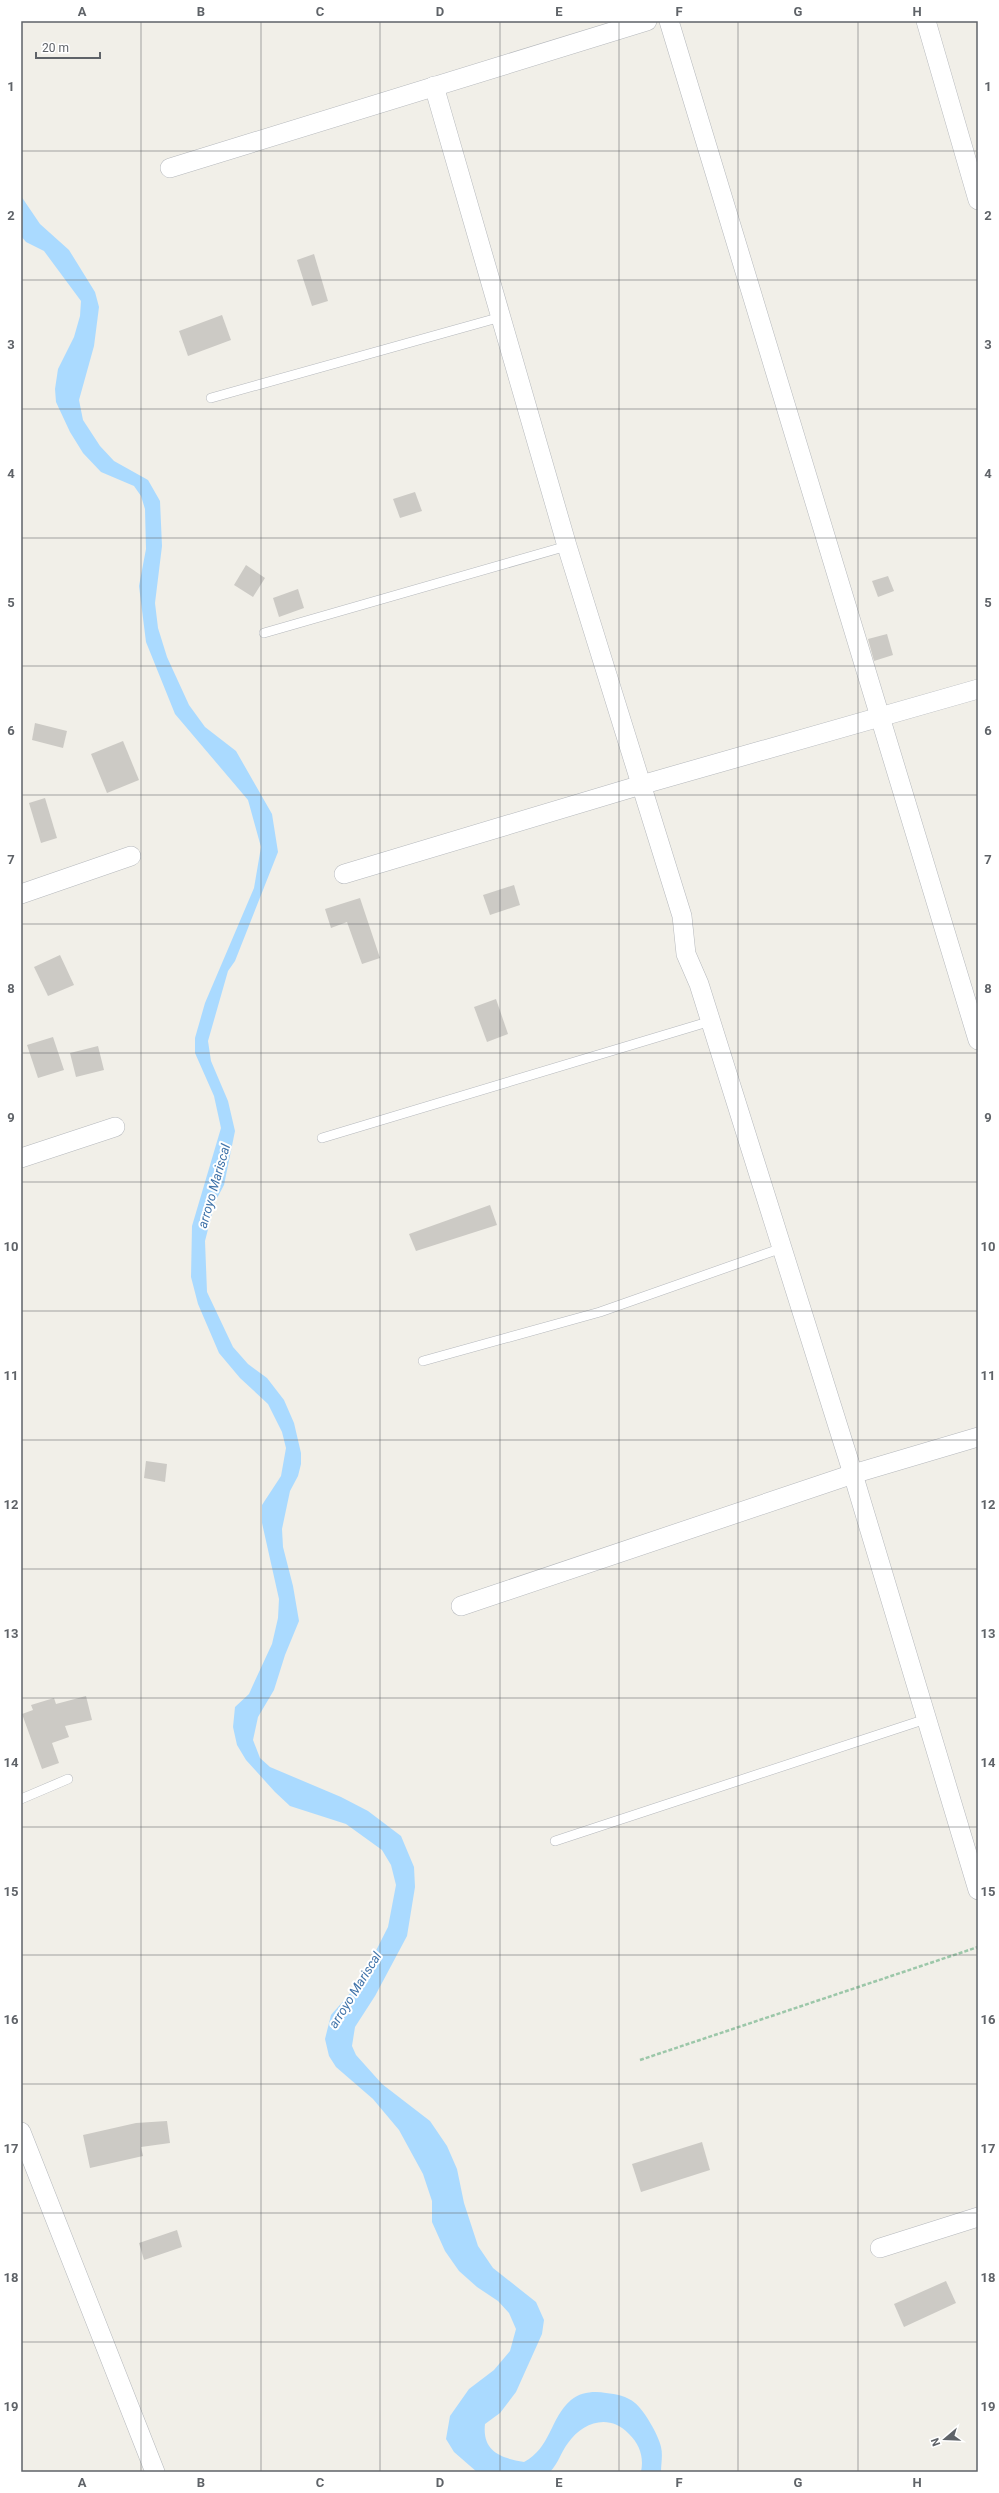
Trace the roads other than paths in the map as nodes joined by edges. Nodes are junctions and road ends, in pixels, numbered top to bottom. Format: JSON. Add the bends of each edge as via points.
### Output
{"nodes":[{"id":1,"x":669,"y":21,"type":"edge"},
{"id":2,"x":926,"y":21,"type":"edge"},
{"id":3,"x":639,"y":22,"type":"edge"},
{"id":4,"x":434,"y":86,"type":"junction"},
{"id":5,"x":170,"y":168,"type":"dead end"},
{"id":6,"x":978,"y":200,"type":"edge"},
{"id":7,"x":501,"y":317,"type":"junction"},
{"id":8,"x":211,"y":398,"type":"dead end"},
{"id":9,"x":567,"y":546,"type":"junction"},
{"id":10,"x":264,"y":633,"type":"dead end"},
{"id":11,"x":978,"y":689,"type":"edge"},
{"id":12,"x":879,"y":718,"type":"junction"},
{"id":13,"x":641,"y":785,"type":"junction"},
{"id":14,"x":131,"y":856,"type":"dead end"},
{"id":15,"x":344,"y":874,"type":"dead end"},
{"id":16,"x":21,"y":894,"type":"edge"},
{"id":17,"x":711,"y":1022,"type":"junction"},
{"id":18,"x":978,"y":1040,"type":"edge"},
{"id":19,"x":115,"y":1127,"type":"dead end"},
{"id":20,"x":322,"y":1138,"type":"dead end"},
{"id":21,"x":21,"y":1158,"type":"edge"},
{"id":22,"x":782,"y":1248,"type":"junction"},
{"id":23,"x":423,"y":1361,"type":"dead end"},
{"id":24,"x":978,"y":1437,"type":"edge"},
{"id":25,"x":853,"y":1474,"type":"junction"},
{"id":26,"x":461,"y":1606,"type":"dead end"},
{"id":27,"x":926,"y":1719,"type":"junction"},
{"id":28,"x":68,"y":1778,"type":"dead end"},
{"id":29,"x":21,"y":1799,"type":"edge"},
{"id":30,"x":956,"y":1817,"type":"junction"},
{"id":31,"x":978,"y":1839,"type":"edge"},
{"id":32,"x":555,"y":1841,"type":"dead end"},
{"id":33,"x":978,"y":1890,"type":"edge"},
{"id":34,"x":21,"y":2132,"type":"edge"},
{"id":35,"x":978,"y":2218,"type":"edge"},
{"id":36,"x":880,"y":2248,"type":"dead end"},
{"id":37,"x":155,"y":2472,"type":"edge"}],
"edges":[{"from":1,"to":12,"type":"street"},
{"from":2,"to":6,"type":"street"},
{"from":3,"to":4,"type":"street"},
{"from":4,"to":5,"type":"street"},
{"from":4,"to":7,"type":"street"},
{"from":7,"to":8,"type":"lane"},
{"from":7,"to":9,"type":"street"},
{"from":9,"to":10,"type":"lane"},
{"from":9,"to":13,"type":"street"},
{"from":11,"to":12,"type":"street"},
{"from":12,"to":13,"type":"street"},
{"from":12,"to":18,"type":"street"},
{"from":13,"to":15,"type":"street"},
{"from":13,"to":17,"type":"street","via":[[682,916],[686,954]]},
{"from":14,"to":16,"type":"street"},
{"from":17,"to":20,"type":"lane"},
{"from":17,"to":22,"type":"street"},
{"from":19,"to":21,"type":"street"},
{"from":22,"to":23,"type":"lane","via":[[600,1312]]},
{"from":22,"to":25,"type":"street"},
{"from":24,"to":25,"type":"street"},
{"from":25,"to":26,"type":"street"},
{"from":25,"to":27,"type":"street"},
{"from":27,"to":30,"type":"street"},
{"from":27,"to":32,"type":"lane"},
{"from":28,"to":29,"type":"lane"},
{"from":30,"to":31,"type":"street"},
{"from":30,"to":33,"type":"street"},
{"from":34,"to":37,"type":"street"},
{"from":35,"to":36,"type":"street"}]}
